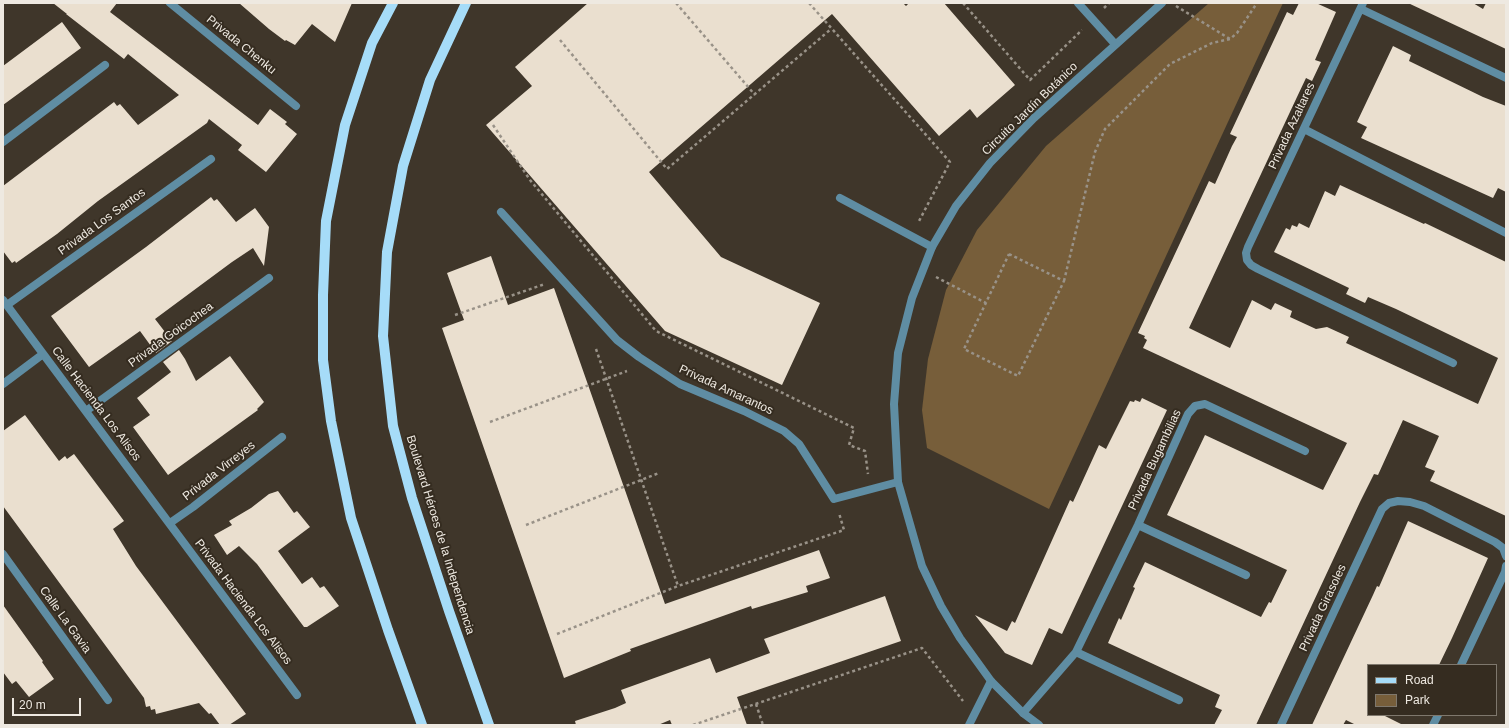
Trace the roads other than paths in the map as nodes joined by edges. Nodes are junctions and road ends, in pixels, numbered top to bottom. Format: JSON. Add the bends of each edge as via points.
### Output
{"nodes":[{"id":1,"x":170,"y":3,"type":"edge"},
{"id":2,"x":393,"y":3,"type":"edge"},
{"id":3,"x":466,"y":3,"type":"edge"},
{"id":4,"x":1078,"y":3,"type":"edge"},
{"id":5,"x":1162,"y":3,"type":"edge"},
{"id":6,"x":1362,"y":6,"type":"edge"},
{"id":7,"x":1115,"y":44,"type":"junction"},
{"id":8,"x":105,"y":65,"type":"dead end"},
{"id":9,"x":1506,"y":78,"type":"edge"},
{"id":10,"x":296,"y":106,"type":"dead end"},
{"id":11,"x":1304,"y":129,"type":"junction"},
{"id":12,"x":3,"y":142,"type":"edge"},
{"id":13,"x":210,"y":159,"type":"dead end"},
{"id":14,"x":840,"y":198,"type":"dead end"},
{"id":15,"x":501,"y":212,"type":"dead end"},
{"id":16,"x":1506,"y":233,"type":"edge"},
{"id":17,"x":932,"y":247,"type":"junction"},
{"id":18,"x":269,"y":278,"type":"dead end"},
{"id":19,"x":5,"y":303,"type":"edge"},
{"id":20,"x":43,"y":354,"type":"junction"},
{"id":21,"x":1453,"y":363,"type":"dead end"},
{"id":22,"x":3,"y":384,"type":"edge"},
{"id":23,"x":86,"y":411,"type":"junction"},
{"id":24,"x":282,"y":437,"type":"dead end"},
{"id":25,"x":1305,"y":451,"type":"dead end"},
{"id":26,"x":898,"y":482,"type":"junction"},
{"id":27,"x":170,"y":523,"type":"junction"},
{"id":28,"x":1138,"y":525,"type":"junction"},
{"id":29,"x":3,"y":554,"type":"edge"},
{"id":30,"x":1506,"y":556,"type":"edge"},
{"id":31,"x":1506,"y":566,"type":"edge"},
{"id":32,"x":1246,"y":575,"type":"dead end"},
{"id":33,"x":1076,"y":652,"type":"junction"},
{"id":34,"x":1461,"y":664,"type":"edge"},
{"id":35,"x":991,"y":681,"type":"junction"},
{"id":36,"x":297,"y":695,"type":"dead end"},
{"id":37,"x":108,"y":700,"type":"dead end"},
{"id":38,"x":1179,"y":700,"type":"dead end"},
{"id":39,"x":1023,"y":713,"type":"junction"},
{"id":40,"x":1438,"y":716,"type":"edge"},
{"id":41,"x":422,"y":725,"type":"edge"},
{"id":42,"x":489,"y":725,"type":"edge"},
{"id":43,"x":969,"y":725,"type":"edge"},
{"id":44,"x":1039,"y":725,"type":"edge"},
{"id":45,"x":1281,"y":725,"type":"edge"},
{"id":46,"x":1433,"y":725,"type":"edge"}],
"edges":[{"from":1,"to":10,"type":"street","name":"Privada Chenku"},
{"from":2,"to":41,"type":"main road","via":[[372,43],[342,140],[326,221],[322,360],[331,421],[351,518]]},
{"from":3,"to":42,"type":"main road","name":"Boulevard Héroes de la Independencia","via":[[430,80],[404,166],[387,252],[383,336],[393,426],[412,498]]},
{"from":4,"to":7,"type":"street"},
{"from":5,"to":7,"type":"street","name":"Circuito Jardín Botánico"},
{"from":6,"to":9,"type":"street"},
{"from":6,"to":11,"type":"street","name":"Privada Azaltares"},
{"from":7,"to":17,"type":"street","name":"Circuito Jardín Botánico","via":[[1034,118],[990,163],[956,206]]},
{"from":8,"to":12,"type":"street"},
{"from":11,"to":16,"type":"street"},
{"from":11,"to":21,"type":"street","name":"Privada Azaltares","via":[[1248,247],[1247,260],[1258,269]]},
{"from":13,"to":19,"type":"street","name":"Privada Los Santos"},
{"from":14,"to":17,"type":"street"},
{"from":15,"to":26,"type":"street","name":"Privada Amarantos","via":[[617,340],[680,384],[784,431],[799,444],[834,499]]},
{"from":17,"to":26,"type":"street","name":"Circuito Jardín Botánico","via":[[912,298],[898,353],[894,404]]},
{"from":18,"to":23,"type":"street","name":"Privada Goicochea"},
{"from":19,"to":20,"type":"street","name":"Calle Hacienda Los Alisos"},
{"from":20,"to":22,"type":"street"},
{"from":20,"to":23,"type":"street","name":"Calle Hacienda Los Alisos"},
{"from":23,"to":27,"type":"street","name":"Calle Hacienda Los Alisos"},
{"from":24,"to":27,"type":"street","name":"Privada Virreyes"},
{"from":25,"to":28,"type":"street","name":"Privada Bugambilias","via":[[1205,404],[1195,406],[1188,414]]},
{"from":26,"to":35,"type":"street","name":"Circuito Jardín Botánico","via":[[922,566],[960,638]]},
{"from":27,"to":36,"type":"street","name":"Privada Hacienda Los Alisos"},
{"from":28,"to":32,"type":"street","name":"Privada Bugambilias"},
{"from":28,"to":33,"type":"street","name":"Privada Bugambilias"},
{"from":29,"to":37,"type":"street","name":"Calle La Gavia"},
{"from":30,"to":45,"type":"street","name":"Privada Girasoles","via":[[1503,548],[1495,542],[1424,506],[1410,502],[1389,503],[1382,509]]},
{"from":31,"to":34,"type":"street"},
{"from":33,"to":38,"type":"street"},
{"from":33,"to":39,"type":"street","name":"Privada Bugambilias"},
{"from":35,"to":39,"type":"street","name":"Circuito Jardín Botánico"},
{"from":35,"to":43,"type":"street"},
{"from":39,"to":44,"type":"street","name":"Circuito Jardín Botánico"},
{"from":40,"to":46,"type":"street"}]}
